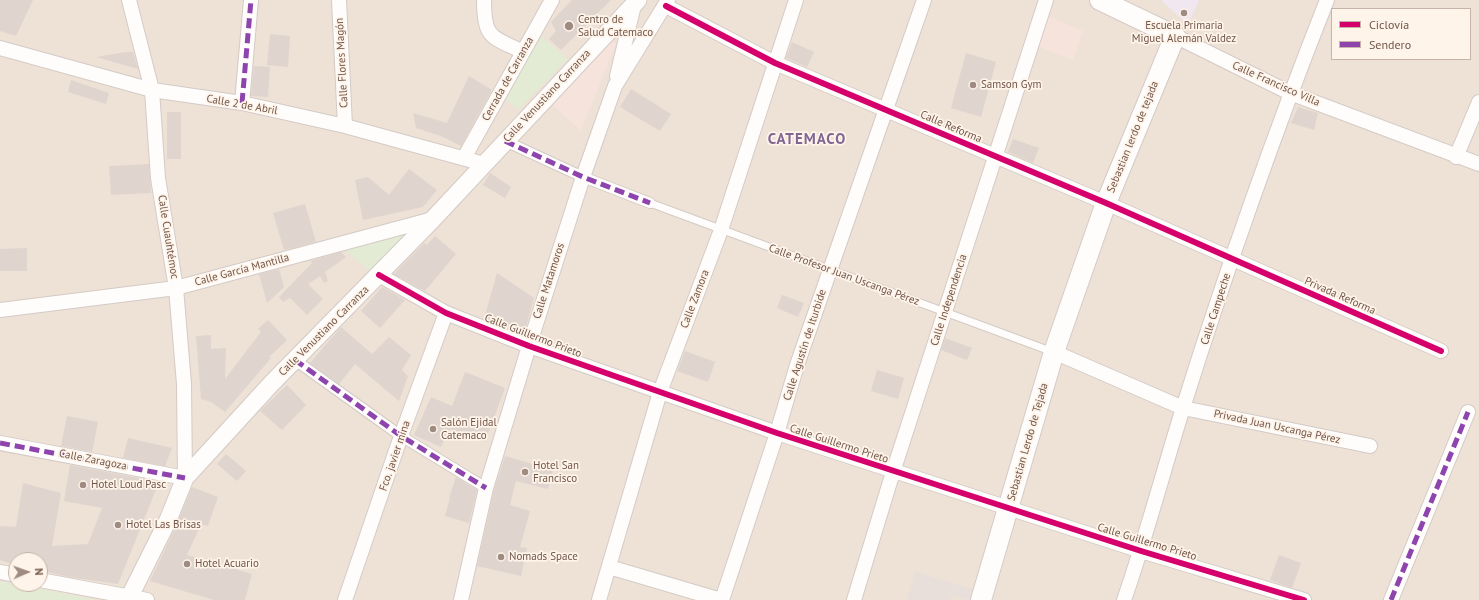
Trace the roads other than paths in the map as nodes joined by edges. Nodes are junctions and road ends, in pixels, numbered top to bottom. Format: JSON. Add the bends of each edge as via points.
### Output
{"nodes":[{"id":1,"x":129,"y":0,"type":"edge"},
{"id":2,"x":251,"y":0,"type":"edge"},
{"id":3,"x":339,"y":0,"type":"edge"},
{"id":4,"x":484,"y":0,"type":"edge"},
{"id":5,"x":552,"y":0,"type":"edge"},
{"id":6,"x":796,"y":0,"type":"edge"},
{"id":7,"x":924,"y":0,"type":"edge"},
{"id":8,"x":1046,"y":0,"type":"edge"},
{"id":9,"x":1100,"y":0,"type":"edge"},
{"id":10,"x":1327,"y":0,"type":"edge"},
{"id":11,"x":636,"y":2,"type":"edge"},
{"id":12,"x":667,"y":3,"type":"edge"},
{"id":13,"x":1174,"y":36,"type":"junction"},
{"id":14,"x":0,"y":48,"type":"edge"},
{"id":15,"x":523,"y":52,"type":"junction"},
{"id":16,"x":776,"y":63,"type":"junction"},
{"id":17,"x":615,"y":86,"type":"junction"},
{"id":18,"x":152,"y":90,"type":"junction"},
{"id":19,"x":1290,"y":93,"type":"junction"},
{"id":20,"x":1479,"y":102,"type":"edge"},
{"id":21,"x":242,"y":103,"type":"junction"},
{"id":22,"x":886,"y":110,"type":"junction"},
{"id":23,"x":345,"y":126,"type":"junction"},
{"id":24,"x":504,"y":141,"type":"junction"},
{"id":25,"x":996,"y":156,"type":"junction"},
{"id":26,"x":1456,"y":157,"type":"junction"},
{"id":27,"x":464,"y":158,"type":"junction"},
{"id":28,"x":484,"y":164,"type":"junction"},
{"id":29,"x":1479,"y":164,"type":"edge"},
{"id":30,"x":583,"y":177,"type":"junction"},
{"id":31,"x":650,"y":203,"type":"joint"},
{"id":32,"x":1106,"y":203,"type":"junction"},
{"id":33,"x":433,"y":219,"type":"junction"},
{"id":34,"x":722,"y":230,"type":"junction"},
{"id":35,"x":1232,"y":260,"type":"junction"},
{"id":36,"x":830,"y":270,"type":"junction"},
{"id":37,"x":379,"y":275,"type":"junction"},
{"id":38,"x":176,"y":288,"type":"junction"},
{"id":39,"x":0,"y":310,"type":"edge"},
{"id":40,"x":944,"y":312,"type":"junction"},
{"id":41,"x":446,"y":313,"type":"junction"},
{"id":42,"x":529,"y":346,"type":"junction"},
{"id":43,"x":1441,"y":351,"type":"dead end"},
{"id":44,"x":1054,"y":352,"type":"junction"},
{"id":45,"x":295,"y":360,"type":"junction"},
{"id":46,"x":660,"y":392,"type":"junction"},
{"id":47,"x":1183,"y":408,"type":"junction"},
{"id":48,"x":1468,"y":412,"type":"dead end"},
{"id":49,"x":776,"y":433,"type":"junction"},
{"id":50,"x":401,"y":436,"type":"junction"},
{"id":51,"x":0,"y":443,"type":"edge"},
{"id":52,"x":1370,"y":446,"type":"dead end"},
{"id":53,"x":893,"y":472,"type":"junction"},
{"id":54,"x":186,"y":478,"type":"junction"},
{"id":55,"x":486,"y":488,"type":"junction"},
{"id":56,"x":1009,"y":509,"type":"junction"},
{"id":57,"x":1141,"y":551,"type":"junction"},
{"id":58,"x":609,"y":566,"type":"junction"},
{"id":59,"x":48,"y":582,"type":"edge"},
{"id":60,"x":129,"y":599,"type":"edge"},
{"id":61,"x":146,"y":600,"type":"edge"},
{"id":62,"x":345,"y":600,"type":"edge"},
{"id":63,"x":461,"y":600,"type":"edge"},
{"id":64,"x":599,"y":600,"type":"edge"},
{"id":65,"x":722,"y":600,"type":"edge"},
{"id":66,"x":854,"y":600,"type":"edge"},
{"id":67,"x":981,"y":600,"type":"edge"},
{"id":68,"x":1124,"y":600,"type":"edge"},
{"id":69,"x":1304,"y":600,"type":"edge"},
{"id":70,"x":1391,"y":600,"type":"edge"}],
"edges":[{"from":1,"to":18,"type":"street","name":"Calle Cuauhtémoc"},
{"from":2,"to":21,"type":"street"},
{"from":3,"to":23,"type":"street","name":"Calle Flores Magón"},
{"from":4,"to":15,"type":"street","via":[[484,21],[491,36]]},
{"from":5,"to":15,"type":"street","name":"Cerrada de Carranza"},
{"from":6,"to":16,"type":"street","name":"Calle Zamora"},
{"from":7,"to":22,"type":"street","name":"Calle Agustín de Iturbide"},
{"from":8,"to":25,"type":"street","name":"Calle Independencia"},
{"from":9,"to":13,"type":"main road","name":"Calle Francisco Villa"},
{"from":10,"to":19,"type":"street","name":"Calle Campeche"},
{"from":11,"to":17,"type":"street"},
{"from":11,"to":24,"type":"street","name":"Calle Venustiano Carranza"},
{"from":12,"to":16,"type":"street","name":"Calle Reforma"},
{"from":12,"to":17,"type":"street","name":"Calle Matamoros"},
{"from":13,"to":19,"type":"street","name":"Calle Francisco Villa"},
{"from":13,"to":32,"type":"main road","name":"Sebastian lerdo de tejada"},
{"from":14,"to":18,"type":"street","name":"Calle 2 de Abril"},
{"from":15,"to":27,"type":"street","name":"Cerrada de Carranza"},
{"from":16,"to":22,"type":"street","name":"Calle Reforma"},
{"from":16,"to":34,"type":"street","name":"Calle Zamora"},
{"from":17,"to":30,"type":"street","name":"Calle Matamoros"},
{"from":18,"to":21,"type":"street","name":"Calle 2 de Abril"},
{"from":18,"to":38,"type":"street","name":"Calle Cuauhtémoc","via":[[158,178]]},
{"from":19,"to":26,"type":"street","name":"Calle Francisco Villa"},
{"from":19,"to":35,"type":"street","name":"Calle Campeche"},
{"from":20,"to":26,"type":"street"},
{"from":21,"to":23,"type":"street","name":"Calle 2 de Abril"},
{"from":22,"to":25,"type":"street","name":"Calle Reforma"},
{"from":22,"to":36,"type":"street","name":"Calle Agustín de Iturbide"},
{"from":23,"to":27,"type":"street","name":"Calle 2 de Abril"},
{"from":24,"to":28,"type":"street","name":"Calle Venustiano Carranza"},
{"from":24,"to":30,"type":"street","name":"Calle Profesor Juan Uscanga Pérez"},
{"from":25,"to":32,"type":"street","name":"Calle Reforma"},
{"from":25,"to":40,"type":"street","name":"Calle Independencia"},
{"from":26,"to":29,"type":"street","name":"Calle Francisco Villa"},
{"from":27,"to":28,"type":"street","name":"Calle 2 de Abril"},
{"from":28,"to":33,"type":"street","name":"Calle Venustiano Carranza"},
{"from":30,"to":31,"type":"street","name":"Calle Profesor Juan Uscanga Pérez"},
{"from":30,"to":42,"type":"street","name":"Calle Matamoros"},
{"from":31,"to":34,"type":"lane","name":"Calle Profesor Juan Uscanga Pérez"},
{"from":32,"to":35,"type":"street","name":"Calle Reforma"},
{"from":32,"to":44,"type":"main road","name":"Sebastian lerdo de tejada"},
{"from":33,"to":37,"type":"street","name":"Calle Venustiano Carranza"},
{"from":33,"to":38,"type":"street","name":"Calle García Mantilla"},
{"from":34,"to":36,"type":"lane","name":"Calle Profesor Juan Uscanga Pérez"},
{"from":34,"to":46,"type":"street","name":"Calle Zamora"},
{"from":35,"to":43,"type":"street","name":"Privada Reforma"},
{"from":35,"to":47,"type":"street","name":"Calle Campeche"},
{"from":36,"to":40,"type":"lane","name":"Calle Profesor Juan Uscanga Pérez"},
{"from":36,"to":49,"type":"street","name":"Calle Agustín de Iturbide","via":[[796,365]]},
{"from":37,"to":41,"type":"street","name":"Calle Guillermo Prieto"},
{"from":37,"to":45,"type":"street","name":"Calle Venustiano Carranza"},
{"from":38,"to":39,"type":"street","name":"Calle García Mantilla"},
{"from":38,"to":54,"type":"street","name":"Calle Cuauhtémoc","via":[[184,384]]},
{"from":40,"to":44,"type":"lane","name":"Calle Profesor Juan Uscanga Pérez"},
{"from":40,"to":53,"type":"street","name":"Calle Independencia"},
{"from":41,"to":42,"type":"street","name":"Calle Guillermo Prieto"},
{"from":41,"to":50,"type":"street","name":"Fco. javier mina"},
{"from":42,"to":46,"type":"street","name":"Calle Guillermo Prieto"},
{"from":42,"to":55,"type":"street","name":"Calle Matamoros"},
{"from":44,"to":47,"type":"street","name":"Calle Profesor Juan Uscanga Pérez"},
{"from":44,"to":56,"type":"main road","name":"Sebastian Lerdo de Tejada"},
{"from":45,"to":50,"type":"street"},
{"from":45,"to":54,"type":"street","name":"Calle Venustiano Carranza"},
{"from":46,"to":49,"type":"street","name":"Calle Guillermo Prieto"},
{"from":46,"to":58,"type":"street","name":"Calle Zamora"},
{"from":47,"to":52,"type":"street","name":"Privada Juan Uscanga Pérez"},
{"from":47,"to":57,"type":"street","name":"Calle Campeche"},
{"from":48,"to":70,"type":"street"},
{"from":49,"to":53,"type":"street","name":"Calle Guillermo Prieto"},
{"from":49,"to":65,"type":"street","name":"Calle Agustín de Iturbide"},
{"from":50,"to":55,"type":"street"},
{"from":50,"to":62,"type":"street","name":"Fco. javier mina"},
{"from":51,"to":54,"type":"street","name":"Calle Zaragoza"},
{"from":53,"to":56,"type":"street","name":"Calle Guillermo Prieto"},
{"from":53,"to":66,"type":"street","name":"Calle Independencia"},
{"from":54,"to":60,"type":"street","name":"Calle Venustiano Carranza"},
{"from":55,"to":63,"type":"street","name":"Calle Matamoros"},
{"from":56,"to":57,"type":"street","name":"Calle Guillermo Prieto"},
{"from":56,"to":67,"type":"main road","name":"Sebastian Lerdo de Tejada"},
{"from":57,"to":68,"type":"street","name":"Calle Campeche"},
{"from":57,"to":69,"type":"street","name":"Calle Guillermo Prieto"},
{"from":58,"to":64,"type":"street","name":"Calle Zamora"},
{"from":58,"to":65,"type":"street"},
{"from":59,"to":60,"type":"street"},
{"from":60,"to":61,"type":"street"}]}
